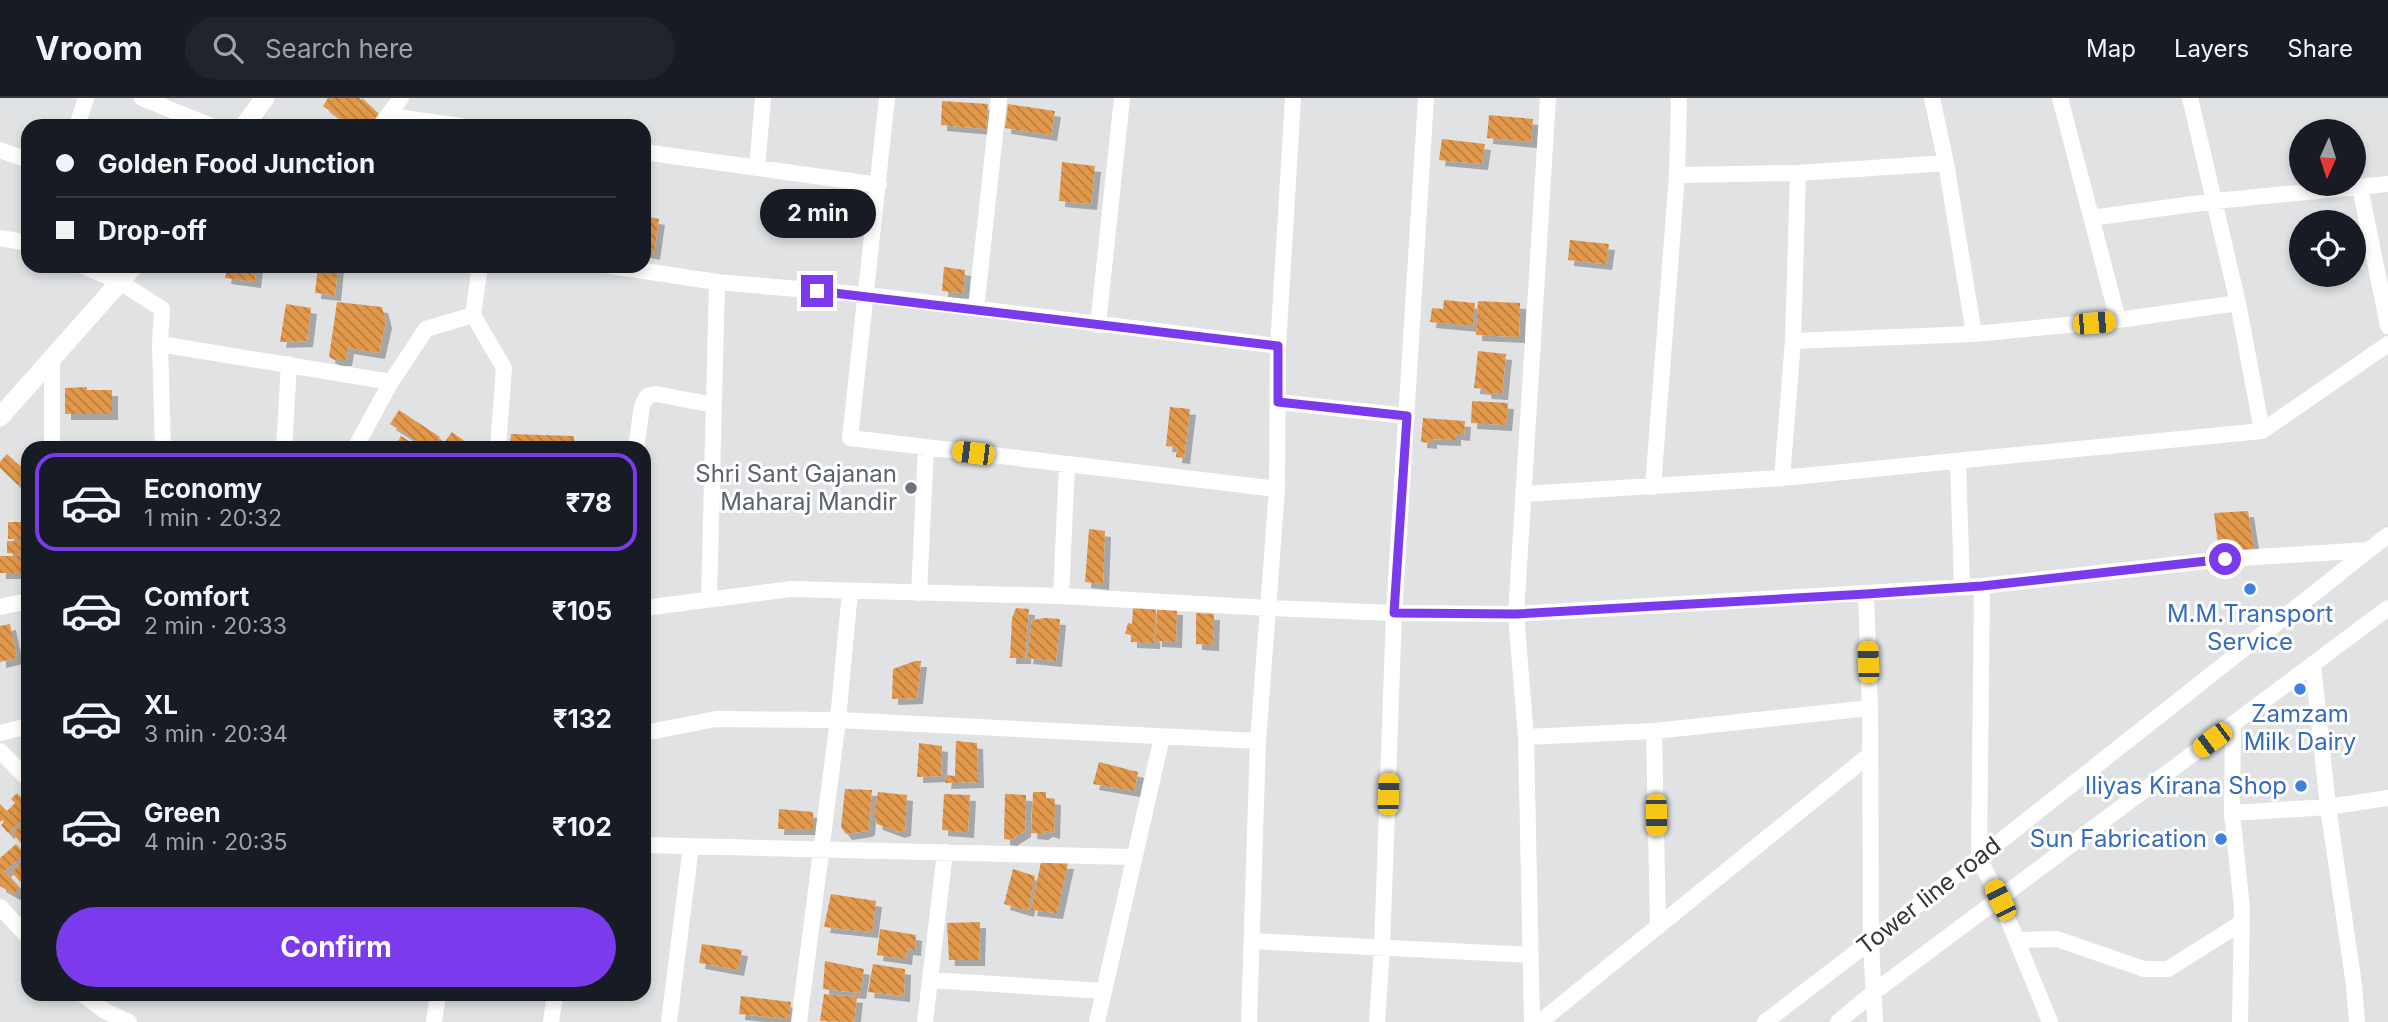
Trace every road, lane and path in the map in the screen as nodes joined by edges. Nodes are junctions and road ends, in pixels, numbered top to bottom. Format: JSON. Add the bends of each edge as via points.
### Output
{"nodes":[{"id":1,"x":86,"y":98,"type":"edge"},
{"id":2,"x":142,"y":98,"type":"edge"},
{"id":3,"x":265,"y":98,"type":"edge"},
{"id":4,"x":401,"y":98,"type":"edge"},
{"id":5,"x":763,"y":98,"type":"edge"},
{"id":6,"x":887,"y":98,"type":"edge"},
{"id":7,"x":999,"y":98,"type":"edge"},
{"id":8,"x":1122,"y":98,"type":"edge"},
{"id":9,"x":1293,"y":98,"type":"edge"},
{"id":10,"x":1426,"y":98,"type":"edge"},
{"id":11,"x":1548,"y":98,"type":"edge"},
{"id":12,"x":1679,"y":98,"type":"edge"},
{"id":13,"x":1932,"y":98,"type":"edge"},
{"id":14,"x":2060,"y":98,"type":"edge"},
{"id":15,"x":2190,"y":98,"type":"edge"},
{"id":16,"x":78,"y":119,"type":"edge"},
{"id":17,"x":194,"y":119,"type":"edge"},
{"id":18,"x":249,"y":119,"type":"edge"},
{"id":19,"x":385,"y":119,"type":"edge"},
{"id":20,"x":0,"y":150,"type":"edge"},
{"id":21,"x":651,"y":153,"type":"edge"},
{"id":22,"x":21,"y":158,"type":"edge"},
{"id":23,"x":1946,"y":163,"type":"junction"},
{"id":24,"x":757,"y":168,"type":"junction"},
{"id":25,"x":1798,"y":173,"type":"junction"},
{"id":26,"x":1677,"y":175,"type":"junction"},
{"id":27,"x":2388,"y":184,"type":"edge"},
{"id":28,"x":878,"y":185,"type":"junction"},
{"id":29,"x":2366,"y":186,"type":"edge"},
{"id":30,"x":2289,"y":194,"type":"edge"},
{"id":31,"x":2362,"y":196,"type":"edge"},
{"id":32,"x":2215,"y":201,"type":"junction"},
{"id":33,"x":2091,"y":218,"type":"junction"},
{"id":34,"x":0,"y":237,"type":"edge"},
{"id":35,"x":21,"y":242,"type":"edge"},
{"id":36,"x":651,"y":272,"type":"edge"},
{"id":37,"x":99,"y":273,"type":"edge"},
{"id":38,"x":128,"y":273,"type":"edge"},
{"id":39,"x":479,"y":273,"type":"edge"},
{"id":40,"x":120,"y":282,"type":"junction"},
{"id":41,"x":717,"y":282,"type":"junction"},
{"id":42,"x":867,"y":295,"type":"junction"},
{"id":43,"x":2238,"y":303,"type":"junction"},
{"id":44,"x":976,"y":309,"type":"junction"},
{"id":45,"x":473,"y":315,"type":"junction"},
{"id":46,"x":2118,"y":320,"type":"junction"},
{"id":47,"x":1098,"y":325,"type":"junction"},
{"id":48,"x":2388,"y":326,"type":"edge"},
{"id":49,"x":1974,"y":334,"type":"junction"},
{"id":50,"x":1793,"y":341,"type":"junction"},
{"id":51,"x":160,"y":344,"type":"junction"},
{"id":52,"x":2388,"y":344,"type":"edge"},
{"id":53,"x":1278,"y":346,"type":"junction"},
{"id":54,"x":52,"y":358,"type":"junction"},
{"id":55,"x":289,"y":364,"type":"junction"},
{"id":56,"x":391,"y":382,"type":"junction"},
{"id":57,"x":1278,"y":402,"type":"junction"},
{"id":58,"x":714,"y":405,"type":"junction"},
{"id":59,"x":1407,"y":416,"type":"junction"},
{"id":60,"x":0,"y":417,"type":"edge"},
{"id":61,"x":2262,"y":431,"type":"junction"},
{"id":62,"x":51,"y":441,"type":"edge"},
{"id":63,"x":163,"y":441,"type":"edge"},
{"id":64,"x":284,"y":441,"type":"edge"},
{"id":65,"x":359,"y":441,"type":"edge"},
{"id":66,"x":499,"y":441,"type":"edge"},
{"id":67,"x":637,"y":441,"type":"edge"},
{"id":68,"x":926,"y":448,"type":"junction"},
{"id":69,"x":1958,"y":461,"type":"junction"},
{"id":70,"x":1067,"y":465,"type":"junction"},
{"id":71,"x":1782,"y":478,"type":"junction"},
{"id":72,"x":1653,"y":487,"type":"junction"},
{"id":73,"x":1278,"y":489,"type":"junction"},
{"id":74,"x":1524,"y":494,"type":"junction"},
{"id":75,"x":2388,"y":535,"type":"edge"},
{"id":76,"x":2368,"y":550,"type":"junction"},
{"id":77,"x":1982,"y":586,"type":"junction"},
{"id":78,"x":1962,"y":587,"type":"junction"},
{"id":79,"x":849,"y":591,"type":"junction"},
{"id":80,"x":919,"y":593,"type":"junction"},
{"id":81,"x":1866,"y":594,"type":"junction"},
{"id":82,"x":1060,"y":596,"type":"junction"},
{"id":83,"x":709,"y":599,"type":"junction"},
{"id":84,"x":21,"y":602,"type":"edge"},
{"id":85,"x":0,"y":607,"type":"edge"},
{"id":86,"x":651,"y":607,"type":"edge"},
{"id":87,"x":1268,"y":608,"type":"junction"},
{"id":88,"x":2388,"y":608,"type":"edge"},
{"id":89,"x":1394,"y":613,"type":"junction"},
{"id":90,"x":1516,"y":614,"type":"junction"},
{"id":91,"x":2313,"y":665,"type":"junction"},
{"id":92,"x":1870,"y":708,"type":"junction"},
{"id":93,"x":838,"y":720,"type":"junction"},
{"id":94,"x":2233,"y":724,"type":"junction"},
{"id":95,"x":21,"y":728,"type":"edge"},
{"id":96,"x":651,"y":732,"type":"edge"},
{"id":97,"x":1654,"y":732,"type":"junction"},
{"id":98,"x":0,"y":733,"type":"edge"},
{"id":99,"x":1162,"y":737,"type":"junction"},
{"id":100,"x":1526,"y":737,"type":"junction"},
{"id":101,"x":1258,"y":741,"type":"junction"},
{"id":102,"x":0,"y":751,"type":"edge"},
{"id":103,"x":1868,"y":757,"type":"junction"},
{"id":104,"x":21,"y":772,"type":"edge"},
{"id":105,"x":2388,"y":798,"type":"edge"},
{"id":106,"x":2328,"y":807,"type":"junction"},
{"id":107,"x":2232,"y":813,"type":"junction"},
{"id":108,"x":651,"y":845,"type":"edge"},
{"id":109,"x":691,"y":846,"type":"junction"},
{"id":110,"x":821,"y":849,"type":"junction"},
{"id":111,"x":945,"y":852,"type":"junction"},
{"id":112,"x":1133,"y":857,"type":"junction"},
{"id":113,"x":1979,"y":858,"type":"junction"},
{"id":114,"x":2000,"y":900,"type":"junction"},
{"id":115,"x":0,"y":907,"type":"edge"},
{"id":116,"x":2241,"y":923,"type":"junction"},
{"id":117,"x":1658,"y":927,"type":"junction"},
{"id":118,"x":21,"y":930,"type":"edge"},
{"id":119,"x":2017,"y":940,"type":"junction"},
{"id":120,"x":1252,"y":941,"type":"junction"},
{"id":121,"x":1871,"y":941,"type":"junction"},
{"id":122,"x":1382,"y":949,"type":"junction"},
{"id":123,"x":1530,"y":955,"type":"junction"},
{"id":124,"x":930,"y":980,"type":"junction"},
{"id":125,"x":1104,"y":990,"type":"junction"},
{"id":126,"x":1874,"y":992,"type":"junction"},
{"id":127,"x":87,"y":1001,"type":"edge"},
{"id":128,"x":437,"y":1001,"type":"edge"},
{"id":129,"x":554,"y":1001,"type":"edge"},
{"id":130,"x":100,"y":1017,"type":"edge"},
{"id":131,"x":129,"y":1022,"type":"edge"},
{"id":132,"x":434,"y":1022,"type":"edge"},
{"id":133,"x":551,"y":1022,"type":"edge"},
{"id":134,"x":669,"y":1022,"type":"edge"},
{"id":135,"x":799,"y":1022,"type":"edge"},
{"id":136,"x":925,"y":1022,"type":"edge"},
{"id":137,"x":1097,"y":1022,"type":"edge"},
{"id":138,"x":1249,"y":1022,"type":"edge"},
{"id":139,"x":1377,"y":1022,"type":"edge"},
{"id":140,"x":1532,"y":1022,"type":"edge"},
{"id":141,"x":1540,"y":1022,"type":"edge"},
{"id":142,"x":1765,"y":1022,"type":"edge"},
{"id":143,"x":1838,"y":1022,"type":"edge"},
{"id":144,"x":1875,"y":1022,"type":"edge"},
{"id":145,"x":2050,"y":1022,"type":"edge"},
{"id":146,"x":2240,"y":1022,"type":"edge"},
{"id":147,"x":2357,"y":1022,"type":"edge"}],
"edges":[{"from":1,"to":16,"type":"street"},
{"from":2,"to":17,"type":"street"},
{"from":3,"to":18,"type":"street"},
{"from":4,"to":19,"type":"street"},
{"from":5,"to":24,"type":"street"},
{"from":6,"to":28,"type":"street"},
{"from":7,"to":44,"type":"street"},
{"from":8,"to":47,"type":"street"},
{"from":9,"to":53,"type":"street"},
{"from":10,"to":59,"type":"street"},
{"from":11,"to":74,"type":"street"},
{"from":12,"to":26,"type":"street"},
{"from":13,"to":23,"type":"street"},
{"from":14,"to":33,"type":"street"},
{"from":15,"to":32,"type":"street"},
{"from":20,"to":22,"type":"street"},
{"from":21,"to":24,"type":"street"},
{"from":23,"to":25,"type":"street"},
{"from":23,"to":49,"type":"street"},
{"from":24,"to":28,"type":"street"},
{"from":25,"to":26,"type":"street"},
{"from":25,"to":50,"type":"street"},
{"from":26,"to":72,"type":"street"},
{"from":27,"to":29,"type":"street"},
{"from":28,"to":42,"type":"street"},
{"from":30,"to":32,"type":"street"},
{"from":31,"to":48,"type":"street"},
{"from":32,"to":33,"type":"street"},
{"from":32,"to":43,"type":"street"},
{"from":33,"to":46,"type":"street"},
{"from":34,"to":35,"type":"street"},
{"from":36,"to":41,"type":"street"},
{"from":37,"to":40,"type":"street"},
{"from":38,"to":40,"type":"street"},
{"from":39,"to":45,"type":"street"},
{"from":40,"to":51,"type":"street","via":[[162,309]]},
{"from":40,"to":54,"type":"street"},
{"from":41,"to":42,"type":"street"},
{"from":41,"to":58,"type":"street"},
{"from":42,"to":44,"type":"street"},
{"from":42,"to":68,"type":"street","via":[[850,438]]},
{"from":43,"to":46,"type":"street"},
{"from":43,"to":61,"type":"street"},
{"from":44,"to":47,"type":"street"},
{"from":45,"to":56,"type":"street","via":[[426,329]]},
{"from":45,"to":66,"type":"street","via":[[504,368]]},
{"from":46,"to":49,"type":"street"},
{"from":47,"to":53,"type":"street"},
{"from":49,"to":50,"type":"street"},
{"from":50,"to":71,"type":"street"},
{"from":51,"to":55,"type":"street"},
{"from":51,"to":63,"type":"street"},
{"from":52,"to":61,"type":"street"},
{"from":53,"to":57,"type":"street"},
{"from":54,"to":60,"type":"street"},
{"from":54,"to":62,"type":"street"},
{"from":55,"to":56,"type":"street"},
{"from":55,"to":64,"type":"street"},
{"from":56,"to":65,"type":"street"},
{"from":57,"to":59,"type":"street"},
{"from":57,"to":73,"type":"street"},
{"from":58,"to":67,"type":"street","via":[[647,396]]},
{"from":58,"to":83,"type":"street"},
{"from":59,"to":89,"type":"street"},
{"from":61,"to":69,"type":"street"},
{"from":68,"to":70,"type":"street"},
{"from":68,"to":80,"type":"street"},
{"from":69,"to":71,"type":"street"},
{"from":69,"to":78,"type":"street"},
{"from":70,"to":73,"type":"street"},
{"from":70,"to":82,"type":"street"},
{"from":71,"to":72,"type":"street"},
{"from":72,"to":74,"type":"street"},
{"from":73,"to":87,"type":"street"},
{"from":74,"to":90,"type":"street"},
{"from":75,"to":76,"type":"street","name":"Tower line road"},
{"from":76,"to":77,"type":"street","via":[[2225,559]]},
{"from":76,"to":113,"type":"street","name":"Tower line road"},
{"from":77,"to":78,"type":"street"},
{"from":77,"to":113,"type":"street"},
{"from":78,"to":81,"type":"street"},
{"from":79,"to":80,"type":"street"},
{"from":79,"to":83,"type":"street","via":[[791,589]]},
{"from":79,"to":93,"type":"street"},
{"from":80,"to":82,"type":"street"},
{"from":81,"to":90,"type":"street"},
{"from":81,"to":92,"type":"street"},
{"from":82,"to":87,"type":"street"},
{"from":83,"to":86,"type":"street"},
{"from":84,"to":85,"type":"street"},
{"from":87,"to":89,"type":"street"},
{"from":87,"to":101,"type":"street"},
{"from":88,"to":91,"type":"street"},
{"from":89,"to":90,"type":"street"},
{"from":89,"to":122,"type":"street"},
{"from":90,"to":100,"type":"street"},
{"from":91,"to":94,"type":"street"},
{"from":91,"to":106,"type":"street"},
{"from":92,"to":97,"type":"street"},
{"from":92,"to":103,"type":"street"},
{"from":93,"to":96,"type":"street","via":[[716,719]]},
{"from":93,"to":99,"type":"street"},
{"from":93,"to":110,"type":"street"},
{"from":94,"to":107,"type":"street"},
{"from":94,"to":114,"type":"street"},
{"from":95,"to":98,"type":"street"},
{"from":97,"to":100,"type":"street"},
{"from":97,"to":117,"type":"street"},
{"from":99,"to":101,"type":"street"},
{"from":99,"to":112,"type":"street"},
{"from":100,"to":123,"type":"street"},
{"from":101,"to":120,"type":"street"},
{"from":102,"to":104,"type":"street"},
{"from":103,"to":117,"type":"street"},
{"from":103,"to":121,"type":"street"},
{"from":105,"to":106,"type":"street"},
{"from":106,"to":107,"type":"street"},
{"from":106,"to":147,"type":"street"},
{"from":107,"to":116,"type":"street"},
{"from":108,"to":109,"type":"street"},
{"from":109,"to":110,"type":"street"},
{"from":109,"to":134,"type":"street"},
{"from":110,"to":111,"type":"street"},
{"from":110,"to":135,"type":"street"},
{"from":111,"to":112,"type":"street"},
{"from":111,"to":124,"type":"street"},
{"from":112,"to":125,"type":"street"},
{"from":113,"to":114,"type":"street"},
{"from":113,"to":121,"type":"street","name":"Tower line road"},
{"from":114,"to":119,"type":"street"},
{"from":114,"to":126,"type":"street"},
{"from":115,"to":118,"type":"street"},
{"from":116,"to":119,"type":"street","via":[[2168,969],[2155,971],[2057,939]]},
{"from":116,"to":146,"type":"street"},
{"from":117,"to":141,"type":"street"},
{"from":119,"to":145,"type":"street"},
{"from":120,"to":122,"type":"street"},
{"from":120,"to":138,"type":"street"},
{"from":121,"to":126,"type":"street"},
{"from":121,"to":142,"type":"street","name":"Tower line road"},
{"from":122,"to":123,"type":"street"},
{"from":122,"to":139,"type":"street"},
{"from":123,"to":140,"type":"street"},
{"from":124,"to":125,"type":"street"},
{"from":124,"to":136,"type":"street"},
{"from":125,"to":137,"type":"street"},
{"from":126,"to":143,"type":"street"},
{"from":126,"to":144,"type":"street"},
{"from":127,"to":130,"type":"street"},
{"from":128,"to":132,"type":"street"},
{"from":129,"to":133,"type":"street"},
{"from":130,"to":131,"type":"street"}]}
